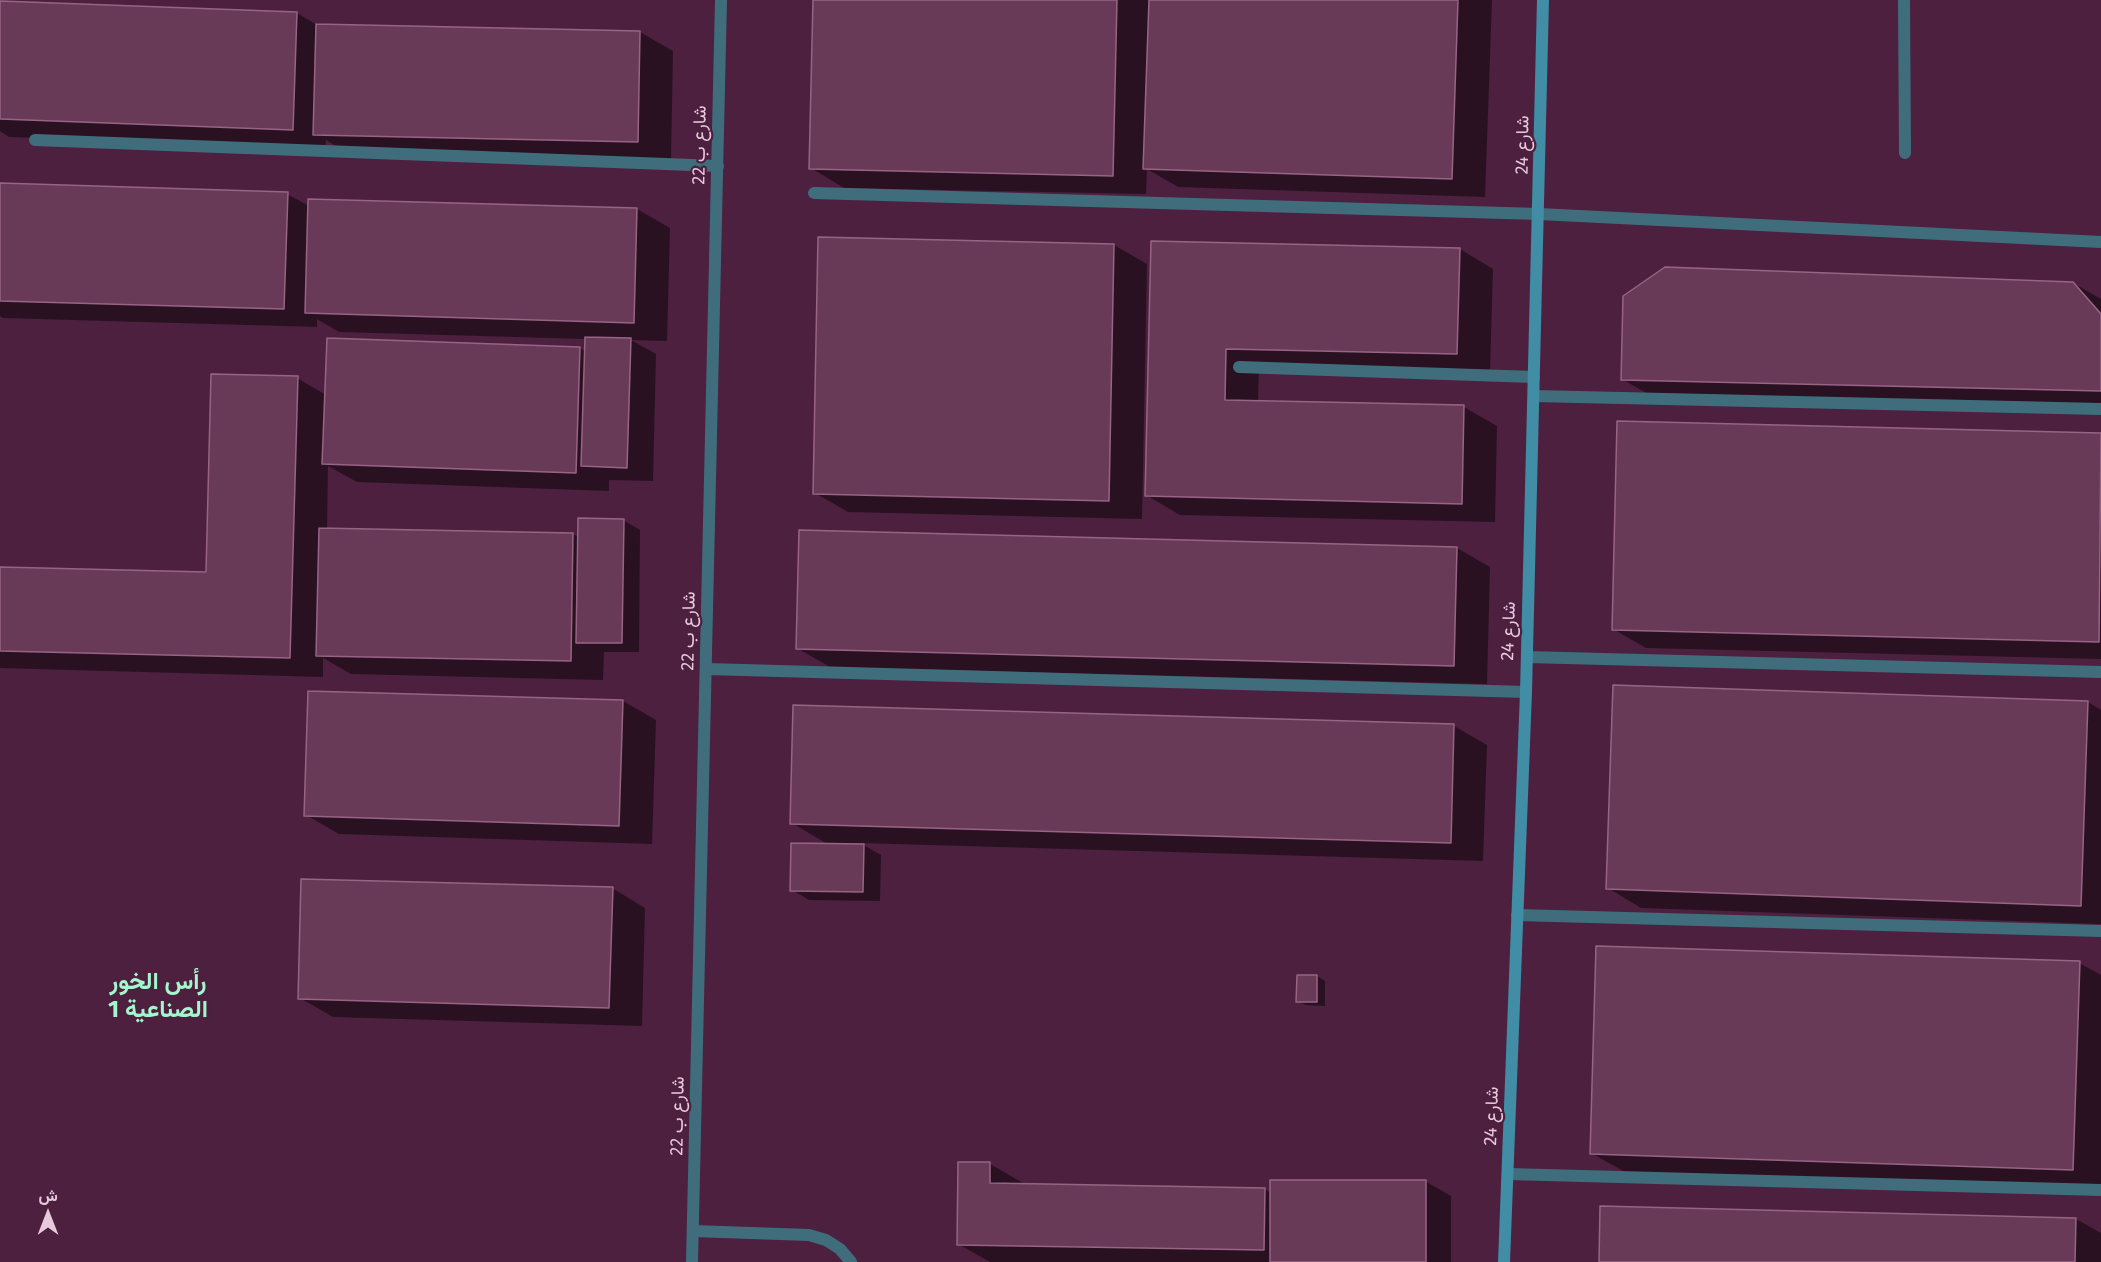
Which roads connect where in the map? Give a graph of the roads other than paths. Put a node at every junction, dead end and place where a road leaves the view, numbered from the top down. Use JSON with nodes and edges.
{"nodes":[{"id":1,"x":722,"y":0,"type":"edge"},
{"id":2,"x":1543,"y":0,"type":"edge"},
{"id":3,"x":1904,"y":0,"type":"edge"},
{"id":4,"x":36,"y":140,"type":"dead end"},
{"id":5,"x":1905,"y":153,"type":"dead end"},
{"id":6,"x":718,"y":166,"type":"junction"},
{"id":7,"x":814,"y":193,"type":"dead end"},
{"id":8,"x":1539,"y":214,"type":"junction"},
{"id":9,"x":2101,"y":242,"type":"edge"},
{"id":10,"x":1239,"y":367,"type":"dead end"},
{"id":11,"x":1534,"y":377,"type":"junction"},
{"id":12,"x":1534,"y":396,"type":"junction"},
{"id":13,"x":2101,"y":409,"type":"edge"},
{"id":14,"x":1527,"y":657,"type":"junction"},
{"id":15,"x":706,"y":669,"type":"junction"},
{"id":16,"x":2101,"y":672,"type":"edge"},
{"id":17,"x":1526,"y":692,"type":"junction"},
{"id":18,"x":1517,"y":915,"type":"junction"},
{"id":19,"x":2101,"y":931,"type":"edge"},
{"id":20,"x":1508,"y":1174,"type":"junction"},
{"id":21,"x":2101,"y":1190,"type":"edge"},
{"id":22,"x":693,"y":1231,"type":"junction"},
{"id":23,"x":692,"y":1262,"type":"edge"},
{"id":24,"x":851,"y":1262,"type":"edge"},
{"id":25,"x":1504,"y":1262,"type":"edge"}],
"edges":[{"from":1,"to":6,"type":"lane","name":"شارع ب 22"},
{"from":2,"to":8,"type":"street","name":"شارع 24"},
{"from":3,"to":5,"type":"lane"},
{"from":4,"to":6,"type":"lane"},
{"from":6,"to":15,"type":"lane","name":"شارع ب 22"},
{"from":7,"to":8,"type":"lane"},
{"from":8,"to":9,"type":"lane"},
{"from":8,"to":11,"type":"street","name":"شارع 24"},
{"from":10,"to":11,"type":"lane"},
{"from":11,"to":12,"type":"street","name":"شارع 24"},
{"from":12,"to":13,"type":"lane"},
{"from":12,"to":14,"type":"street","name":"شارع 24"},
{"from":14,"to":16,"type":"lane"},
{"from":14,"to":17,"type":"street","name":"شارع 24"},
{"from":15,"to":17,"type":"lane"},
{"from":15,"to":22,"type":"lane","name":"شارع ب 22"},
{"from":17,"to":18,"type":"street","name":"شارع 24"},
{"from":18,"to":19,"type":"lane"},
{"from":18,"to":20,"type":"street","name":"شارع 24"},
{"from":20,"to":21,"type":"lane"},
{"from":20,"to":25,"type":"street","name":"شارع 24"},
{"from":22,"to":23,"type":"lane","name":"شارع ب 22"},
{"from":22,"to":24,"type":"lane"}]}
